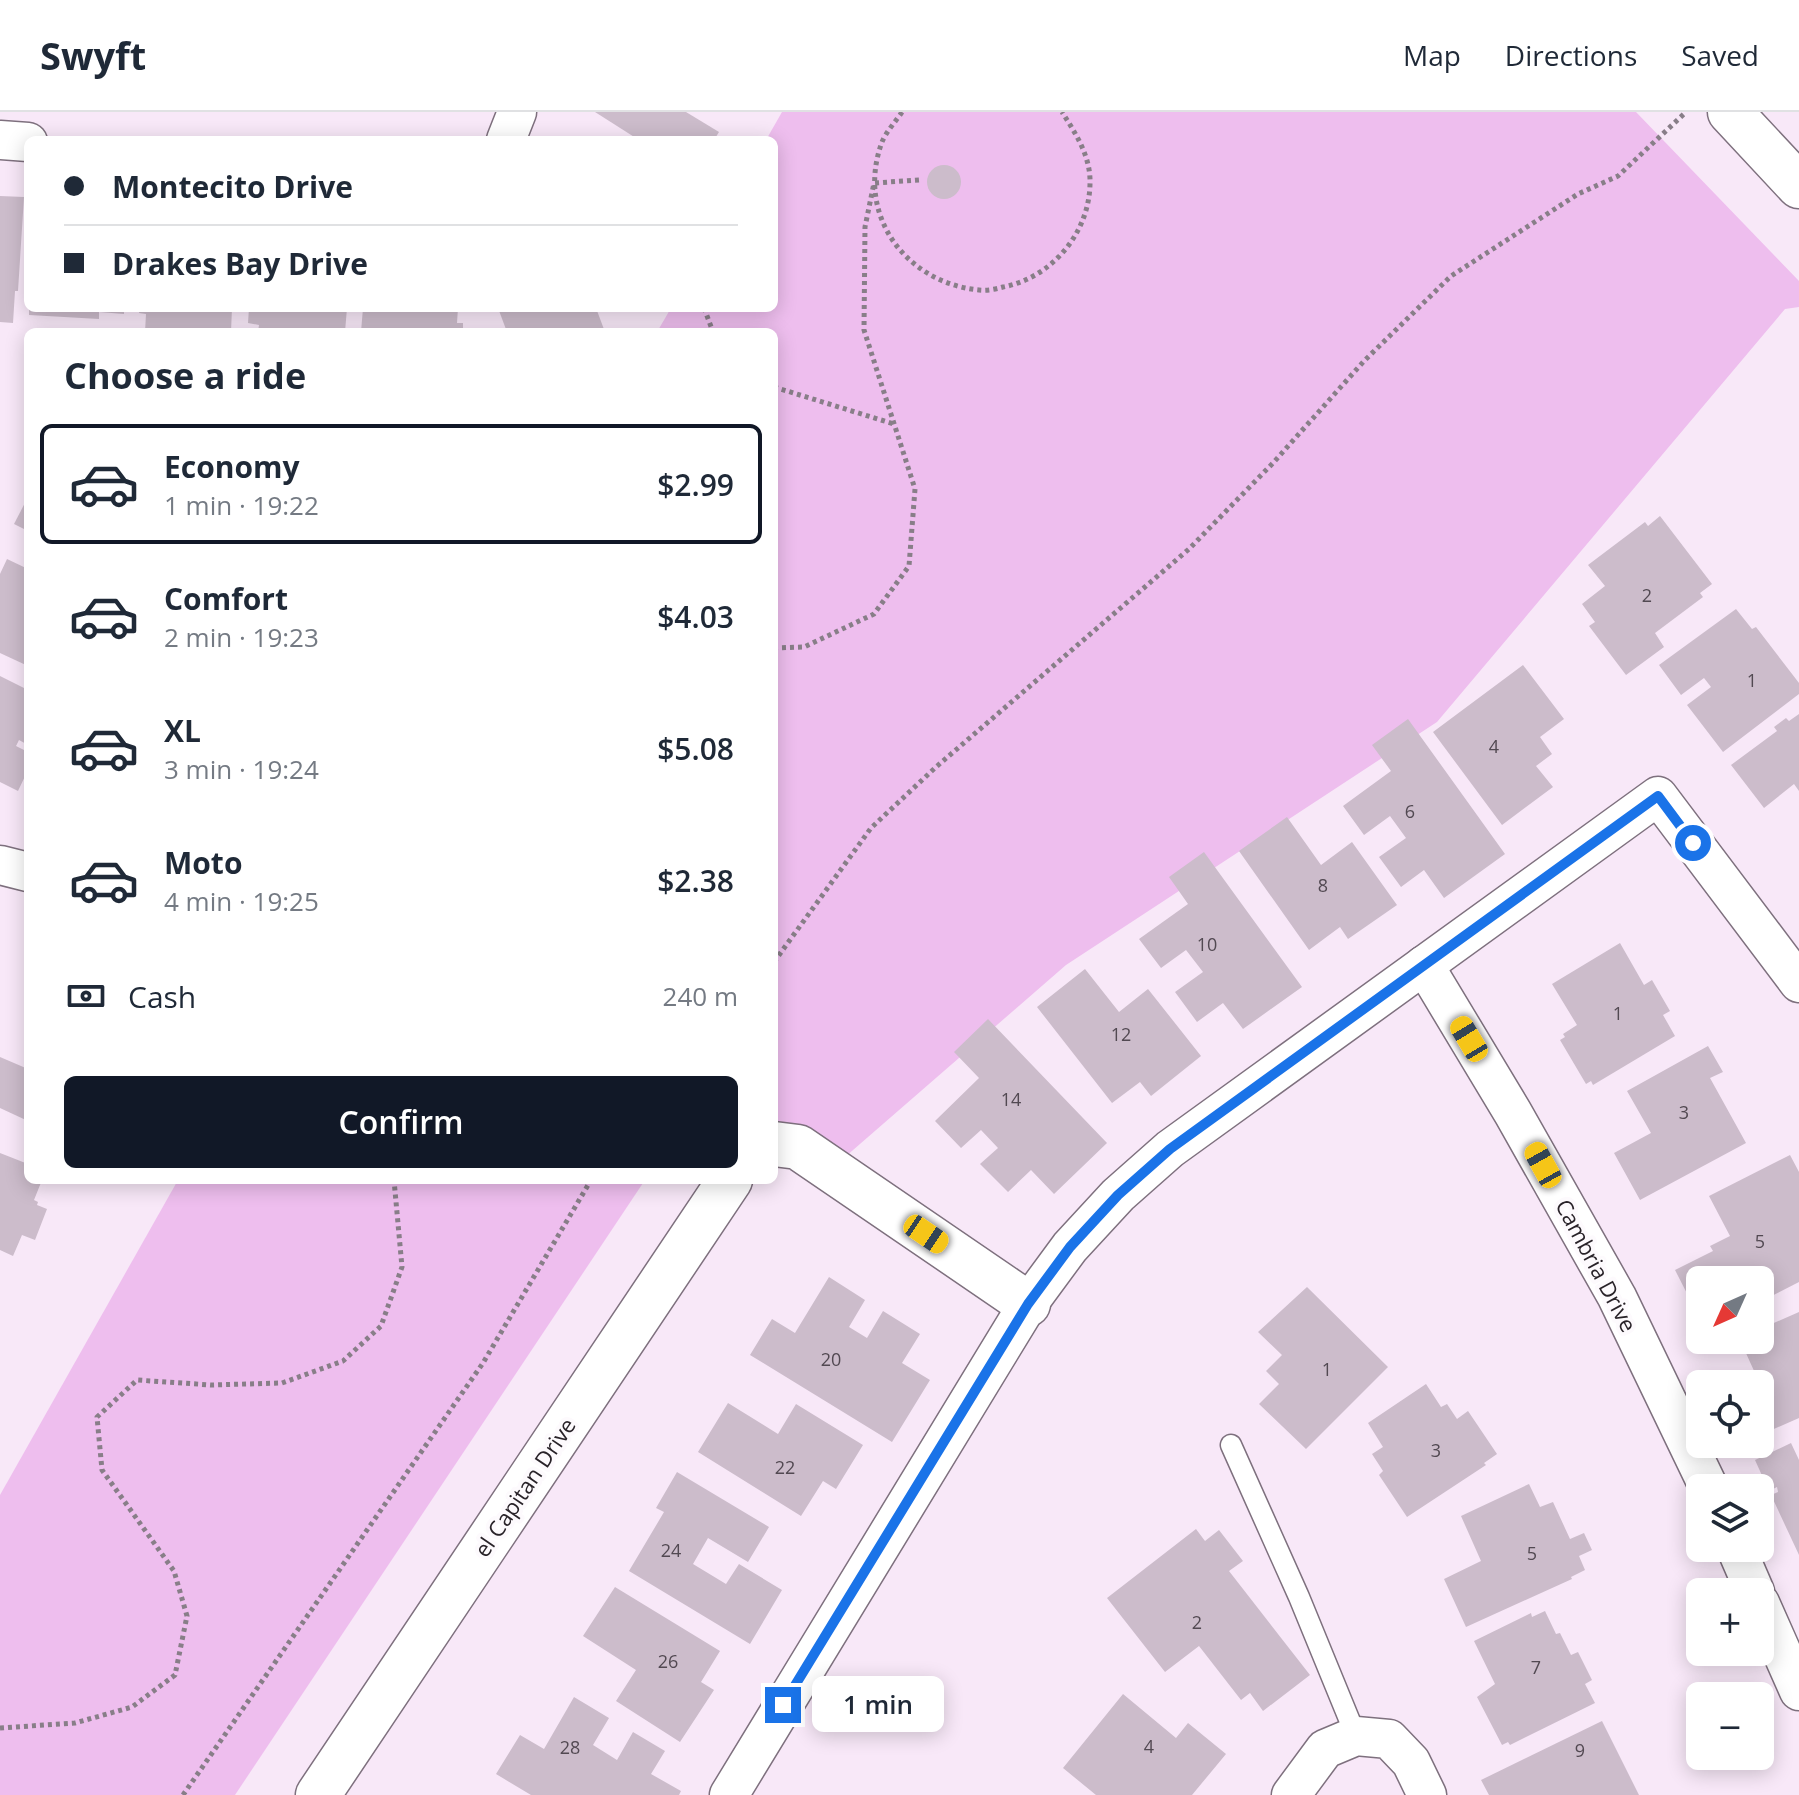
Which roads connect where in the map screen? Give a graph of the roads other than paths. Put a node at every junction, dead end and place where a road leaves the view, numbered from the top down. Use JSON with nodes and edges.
{"nodes":[{"id":1,"x":517,"y":112,"type":"edge"},
{"id":2,"x":1730,"y":112,"type":"edge"},
{"id":3,"x":508,"y":136,"type":"edge"},
{"id":4,"x":0,"y":140,"type":"edge"},
{"id":5,"x":24,"y":142,"type":"edge"},
{"id":6,"x":1799,"y":186,"type":"edge"},
{"id":7,"x":0,"y":865,"type":"edge"},
{"id":8,"x":24,"y":871,"type":"edge"},
{"id":9,"x":1424,"y":965,"type":"junction"},
{"id":10,"x":1799,"y":983,"type":"edge"},
{"id":11,"x":778,"y":1144,"type":"edge"},
{"id":12,"x":727,"y":1184,"type":"edge"},
{"id":13,"x":1028,"y":1304,"type":"junction"},
{"id":14,"x":1231,"y":1445,"type":"dead end"},
{"id":15,"x":1702,"y":1474,"type":"edge"},
{"id":16,"x":1774,"y":1635,"type":"edge"},
{"id":17,"x":1799,"y":1691,"type":"edge"},
{"id":18,"x":1356,"y":1736,"type":"junction"},
{"id":19,"x":1298,"y":1786,"type":"edge"},
{"id":20,"x":318,"y":1795,"type":"edge"},
{"id":21,"x":729,"y":1795,"type":"edge"},
{"id":22,"x":1427,"y":1795,"type":"edge"}],
"edges":[{"from":1,"to":3,"type":"street"},
{"from":2,"to":6,"type":"street"},
{"from":4,"to":5,"type":"street"},
{"from":7,"to":8,"type":"street"},
{"from":9,"to":10,"type":"street"},
{"from":9,"to":13,"type":"street"},
{"from":9,"to":15,"type":"street","name":"Cambria Drive"},
{"from":11,"to":13,"type":"street"},
{"from":12,"to":20,"type":"street","name":"el Capitan Drive"},
{"from":13,"to":21,"type":"street"},
{"from":14,"to":18,"type":"lane"},
{"from":16,"to":17,"type":"street"},
{"from":18,"to":19,"type":"street"},
{"from":18,"to":22,"type":"street"}]}
